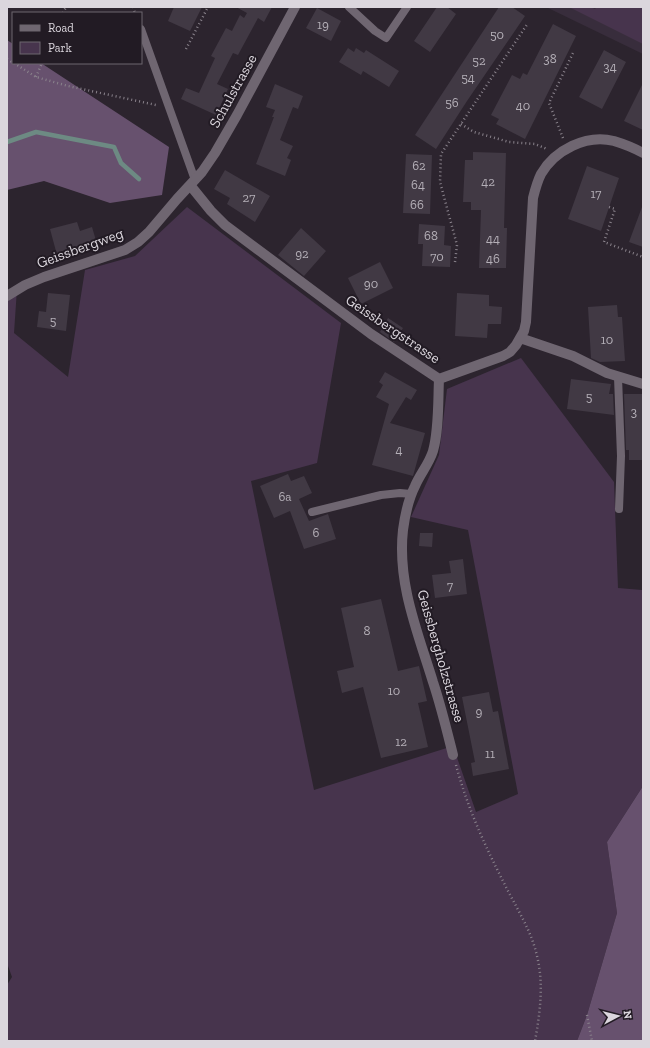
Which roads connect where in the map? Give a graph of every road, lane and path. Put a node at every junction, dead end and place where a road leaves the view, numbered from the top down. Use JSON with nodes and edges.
{"nodes":[{"id":1,"x":208,"y":7,"type":"edge"},
{"id":2,"x":295,"y":7,"type":"edge"},
{"id":3,"x":349,"y":7,"type":"edge"},
{"id":4,"x":407,"y":7,"type":"edge"},
{"id":5,"x":528,"y":23,"type":"dead end"},
{"id":6,"x":142,"y":32,"type":"edge"},
{"id":7,"x":186,"y":49,"type":"dead end"},
{"id":8,"x":574,"y":51,"type":"dead end"},
{"id":9,"x":15,"y":64,"type":"edge"},
{"id":10,"x":42,"y":64,"type":"edge"},
{"id":11,"x":36,"y":77,"type":"junction"},
{"id":12,"x":170,"y":108,"type":"junction"},
{"id":13,"x":461,"y":124,"type":"junction"},
{"id":14,"x":563,"y":151,"type":"junction"},
{"id":15,"x":643,"y":153,"type":"edge"},
{"id":16,"x":193,"y":183,"type":"junction"},
{"id":17,"x":609,"y":207,"type":"dead end"},
{"id":18,"x":643,"y":257,"type":"edge"},
{"id":19,"x":455,"y":262,"type":"dead end"},
{"id":20,"x":7,"y":296,"type":"edge"},
{"id":21,"x":520,"y":338,"type":"junction"},
{"id":22,"x":618,"y":377,"type":"junction"},
{"id":23,"x":439,"y":379,"type":"junction"},
{"id":24,"x":643,"y":384,"type":"edge"},
{"id":25,"x":411,"y":494,"type":"junction"},
{"id":26,"x":619,"y":509,"type":"dead end"},
{"id":27,"x":312,"y":512,"type":"dead end"},
{"id":28,"x":453,"y":755,"type":"joint"},
{"id":29,"x":587,"y":1015,"type":"dead end"},
{"id":30,"x":535,"y":1041,"type":"edge"},
{"id":31,"x":592,"y":1041,"type":"edge"}],
"edges":[{"from":1,"to":7,"type":"path"},
{"from":2,"to":16,"type":"street","name":"Schulstrasse"},
{"from":3,"to":4,"type":"lane"},
{"from":5,"to":13,"type":"path"},
{"from":6,"to":12,"type":"lane"},
{"from":8,"to":14,"type":"path"},
{"from":9,"to":11,"type":"path"},
{"from":10,"to":11,"type":"path"},
{"from":11,"to":12,"type":"path"},
{"from":12,"to":16,"type":"lane"},
{"from":13,"to":14,"type":"path"},
{"from":13,"to":19,"type":"path"},
{"from":14,"to":15,"type":"street","name":"Geissbergstrasse"},
{"from":14,"to":21,"type":"street","name":"Geissbergstrasse"},
{"from":16,"to":20,"type":"street","name":"Geissbergweg"},
{"from":16,"to":23,"type":"street","name":"Geissbergstrasse"},
{"from":17,"to":18,"type":"path"},
{"from":21,"to":22,"type":"street"},
{"from":21,"to":23,"type":"street","name":"Geissbergstrasse"},
{"from":22,"to":24,"type":"street"},
{"from":22,"to":26,"type":"lane"},
{"from":23,"to":25,"type":"street","name":"Geissbergholzstrasse"},
{"from":25,"to":27,"type":"lane"},
{"from":25,"to":28,"type":"street","name":"Geissbergholzstrasse"},
{"from":28,"to":30,"type":"path"},
{"from":29,"to":31,"type":"path"}]}
